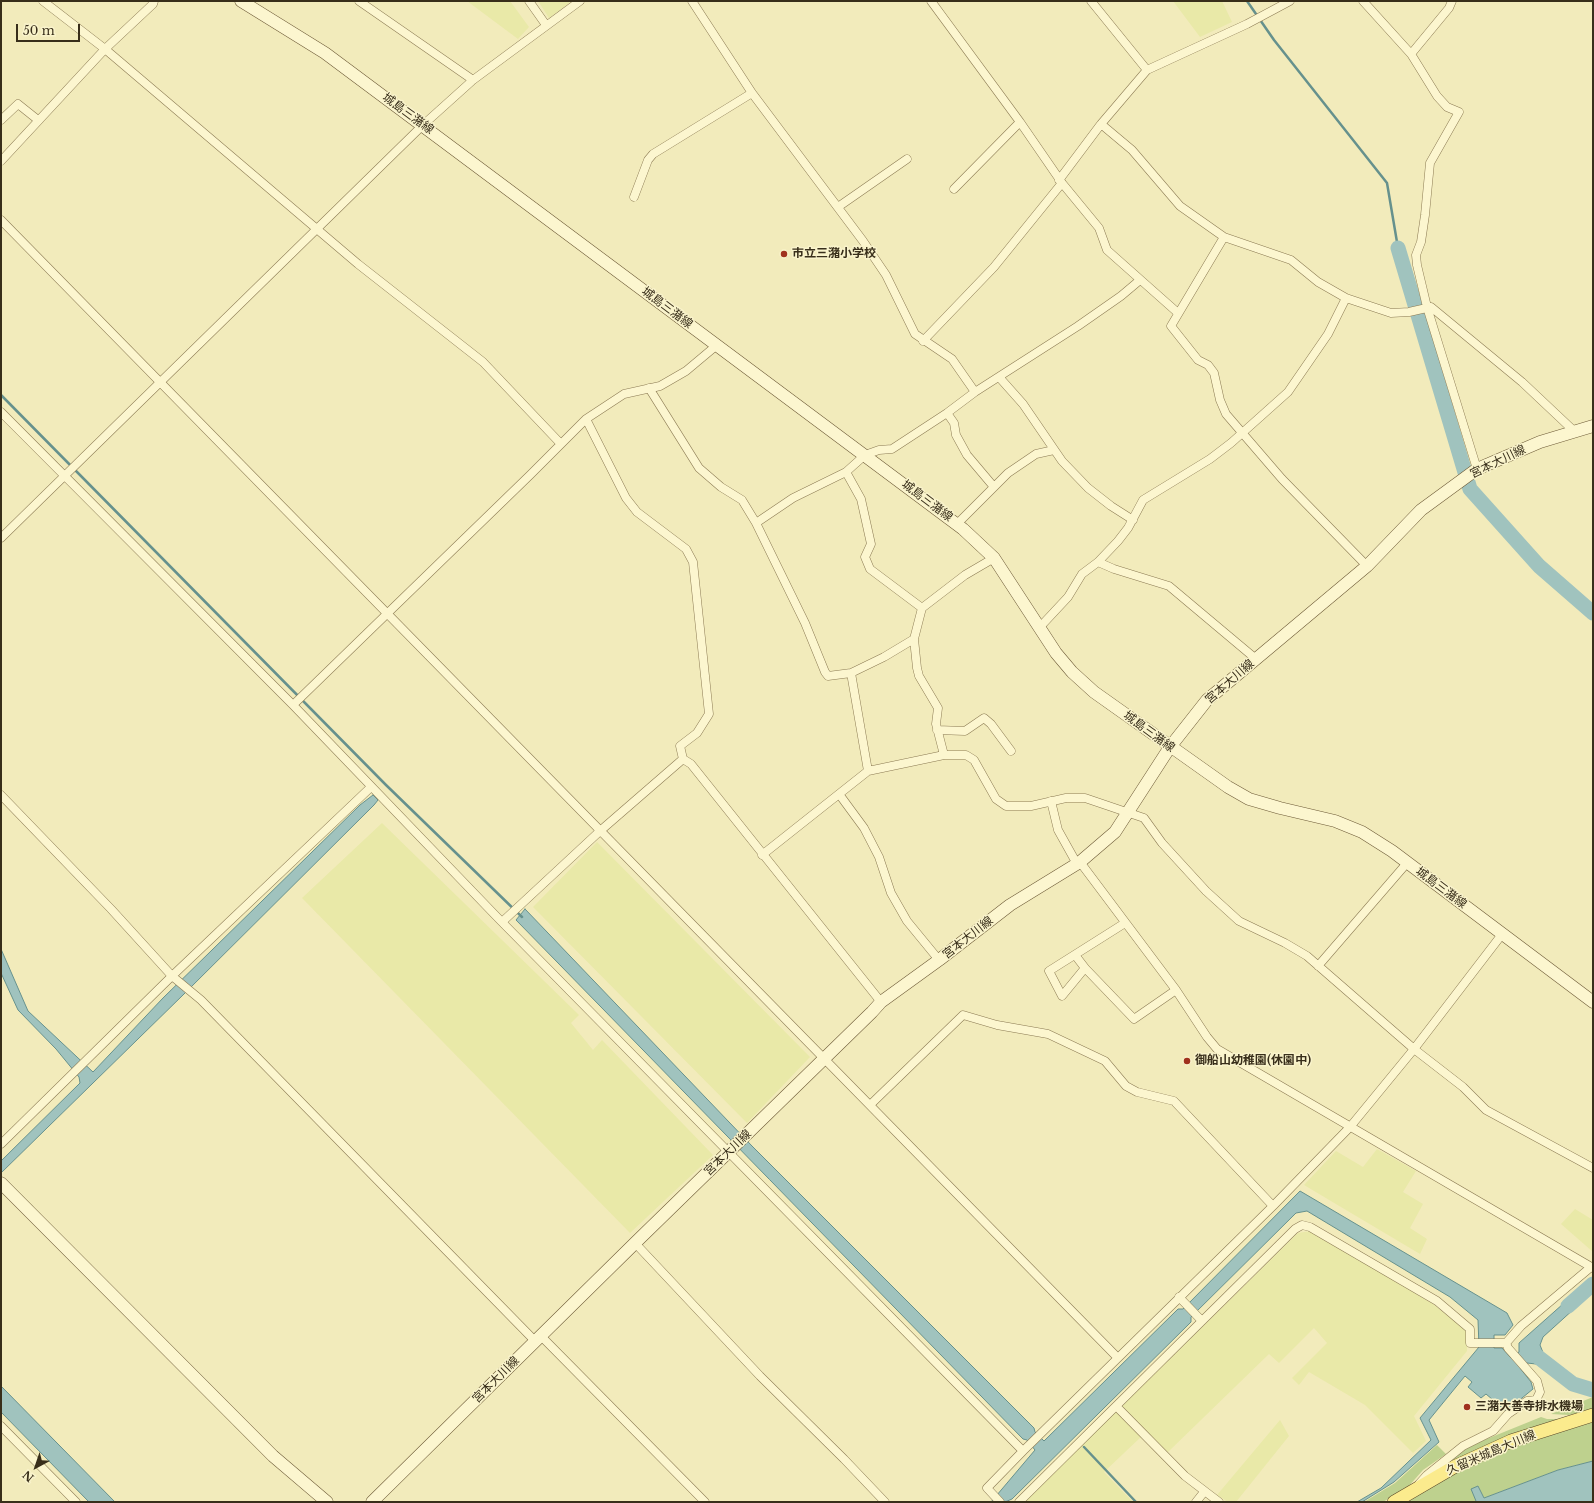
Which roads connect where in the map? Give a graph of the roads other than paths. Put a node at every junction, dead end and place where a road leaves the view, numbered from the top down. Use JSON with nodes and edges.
{"nodes":[{"id":1,"x":43,"y":1,"type":"edge"},
{"id":2,"x":154,"y":1,"type":"edge"},
{"id":3,"x":241,"y":1,"type":"edge"},
{"id":4,"x":359,"y":1,"type":"edge"},
{"id":5,"x":529,"y":1,"type":"edge"},
{"id":6,"x":580,"y":1,"type":"edge"},
{"id":7,"x":692,"y":1,"type":"edge"},
{"id":8,"x":931,"y":1,"type":"edge"},
{"id":9,"x":1091,"y":1,"type":"edge"},
{"id":10,"x":1290,"y":1,"type":"edge"},
{"id":11,"x":1363,"y":1,"type":"edge"},
{"id":12,"x":1452,"y":1,"type":"edge"},
{"id":13,"x":546,"y":25,"type":"junction"},
{"id":14,"x":105,"y":49,"type":"junction"},
{"id":15,"x":1410,"y":54,"type":"junction"},
{"id":16,"x":1147,"y":70,"type":"junction"},
{"id":17,"x":473,"y":80,"type":"junction"},
{"id":18,"x":752,"y":93,"type":"junction"},
{"id":19,"x":1,"y":120,"type":"edge"},
{"id":20,"x":38,"y":120,"type":"junction"},
{"id":21,"x":1020,"y":122,"type":"junction"},
{"id":22,"x":1101,"y":124,"type":"junction"},
{"id":23,"x":423,"y":125,"type":"junction"},
{"id":24,"x":907,"y":159,"type":"dead end"},
{"id":25,"x":1,"y":161,"type":"edge"},
{"id":26,"x":1061,"y":181,"type":"junction"},
{"id":27,"x":954,"y":189,"type":"dead end"},
{"id":28,"x":634,"y":196,"type":"dead end"},
{"id":29,"x":838,"y":207,"type":"junction"},
{"id":30,"x":1,"y":220,"type":"edge"},
{"id":31,"x":316,"y":228,"type":"junction"},
{"id":32,"x":1224,"y":237,"type":"junction"},
{"id":33,"x":1140,"y":280,"type":"junction"},
{"id":34,"x":1346,"y":298,"type":"junction"},
{"id":35,"x":1427,"y":307,"type":"junction"},
{"id":36,"x":1178,"y":313,"type":"junction"},
{"id":37,"x":923,"y":341,"type":"junction"},
{"id":38,"x":717,"y":346,"type":"junction"},
{"id":39,"x":999,"y":377,"type":"junction"},
{"id":40,"x":160,"y":382,"type":"junction"},
{"id":41,"x":649,"y":388,"type":"junction"},
{"id":42,"x":975,"y":392,"type":"junction"},
{"id":43,"x":1,"y":412,"type":"edge"},
{"id":44,"x":947,"y":413,"type":"junction"},
{"id":45,"x":586,"y":419,"type":"junction"},
{"id":46,"x":1593,"y":426,"type":"edge"},
{"id":47,"x":1574,"y":431,"type":"junction"},
{"id":48,"x":1242,"y":432,"type":"junction"},
{"id":49,"x":560,"y":443,"type":"junction"},
{"id":50,"x":1054,"y":450,"type":"junction"},
{"id":51,"x":865,"y":455,"type":"junction"},
{"id":52,"x":1475,"y":471,"type":"junction"},
{"id":53,"x":846,"y":472,"type":"junction"},
{"id":54,"x":64,"y":476,"type":"junction"},
{"id":55,"x":994,"y":487,"type":"junction"},
{"id":56,"x":1133,"y":520,"type":"junction"},
{"id":57,"x":756,"y":523,"type":"junction"},
{"id":58,"x":957,"y":524,"type":"junction"},
{"id":59,"x":1,"y":538,"type":"edge"},
{"id":60,"x":994,"y":558,"type":"junction"},
{"id":61,"x":1098,"y":562,"type":"junction"},
{"id":62,"x":1367,"y":566,"type":"junction"},
{"id":63,"x":922,"y":608,"type":"junction"},
{"id":64,"x":387,"y":614,"type":"junction"},
{"id":65,"x":1040,"y":627,"type":"junction"},
{"id":66,"x":914,"y":639,"type":"junction"},
{"id":67,"x":1256,"y":659,"type":"junction"},
{"id":68,"x":851,"y":673,"type":"junction"},
{"id":69,"x":293,"y":706,"type":"junction"},
{"id":70,"x":937,"y":730,"type":"junction"},
{"id":71,"x":1170,"y":747,"type":"junction"},
{"id":72,"x":1011,"y":751,"type":"dead end"},
{"id":73,"x":944,"y":755,"type":"junction"},
{"id":74,"x":684,"y":759,"type":"junction"},
{"id":75,"x":868,"y":771,"type":"junction"},
{"id":76,"x":373,"y":790,"type":"junction"},
{"id":77,"x":839,"y":794,"type":"junction"},
{"id":78,"x":1,"y":795,"type":"edge"},
{"id":79,"x":1051,"y":801,"type":"junction"},
{"id":80,"x":1128,"y":812,"type":"junction"},
{"id":81,"x":600,"y":831,"type":"junction"},
{"id":82,"x":762,"y":855,"type":"junction"},
{"id":83,"x":1079,"y":863,"type":"junction"},
{"id":84,"x":1407,"y":863,"type":"junction"},
{"id":85,"x":502,"y":922,"type":"junction"},
{"id":86,"x":1125,"y":923,"type":"junction"},
{"id":87,"x":1503,"y":933,"type":"junction"},
{"id":88,"x":1075,"y":955,"type":"junction"},
{"id":89,"x":939,"y":960,"type":"junction"},
{"id":90,"x":1318,"y":966,"type":"junction"},
{"id":91,"x":1085,"y":968,"type":"junction"},
{"id":92,"x":175,"y":978,"type":"junction"},
{"id":93,"x":1176,"y":990,"type":"junction"},
{"id":94,"x":881,"y":1002,"type":"junction"},
{"id":95,"x":1593,"y":1002,"type":"edge"},
{"id":96,"x":1414,"y":1049,"type":"junction"},
{"id":97,"x":823,"y":1059,"type":"junction"},
{"id":98,"x":870,"y":1105,"type":"junction"},
{"id":99,"x":1350,"y":1127,"type":"junction"},
{"id":100,"x":1,"y":1144,"type":"edge"},
{"id":101,"x":730,"y":1151,"type":"junction"},
{"id":102,"x":1593,"y":1168,"type":"edge"},
{"id":103,"x":3,"y":1185,"type":"edge"},
{"id":104,"x":1273,"y":1206,"type":"junction"},
{"id":105,"x":635,"y":1242,"type":"junction"},
{"id":106,"x":1592,"y":1267,"type":"edge"},
{"id":107,"x":1179,"y":1297,"type":"junction"},
{"id":108,"x":1199,"y":1318,"type":"junction"},
{"id":109,"x":538,"y":1338,"type":"junction"},
{"id":110,"x":1506,"y":1343,"type":"junction"},
{"id":111,"x":1117,"y":1357,"type":"junction"},
{"id":112,"x":1116,"y":1406,"type":"junction"},
{"id":113,"x":1593,"y":1415,"type":"edge"},
{"id":114,"x":1,"y":1426,"type":"edge"},
{"id":115,"x":1026,"y":1448,"type":"junction"},
{"id":116,"x":1416,"y":1488,"type":"junction"},
{"id":117,"x":1204,"y":1492,"type":"junction"},
{"id":118,"x":76,"y":1502,"type":"edge"},
{"id":119,"x":327,"y":1502,"type":"edge"},
{"id":120,"x":372,"y":1502,"type":"edge"},
{"id":121,"x":705,"y":1502,"type":"edge"},
{"id":122,"x":885,"y":1502,"type":"edge"},
{"id":123,"x":1000,"y":1502,"type":"edge"},
{"id":124,"x":1019,"y":1502,"type":"edge"},
{"id":125,"x":1196,"y":1502,"type":"edge"},
{"id":126,"x":1219,"y":1502,"type":"edge"},
{"id":127,"x":1394,"y":1502,"type":"edge"}],
"edges":[{"from":1,"to":14,"type":"street"},
{"from":2,"to":14,"type":"street"},
{"from":3,"to":23,"type":"main road","name":"城島三潴線"},
{"from":4,"to":17,"type":"street"},
{"from":5,"to":13,"type":"street"},
{"from":6,"to":13,"type":"street"},
{"from":7,"to":18,"type":"street"},
{"from":8,"to":21,"type":"street"},
{"from":9,"to":16,"type":"street"},
{"from":10,"to":16,"type":"street"},
{"from":11,"to":15,"type":"street"},
{"from":12,"to":15,"type":"street"},
{"from":13,"to":17,"type":"street"},
{"from":14,"to":20,"type":"street"},
{"from":14,"to":31,"type":"street"},
{"from":15,"to":35,"type":"street"},
{"from":16,"to":22,"type":"street"},
{"from":17,"to":23,"type":"street"},
{"from":18,"to":28,"type":"street"},
{"from":18,"to":29,"type":"street"},
{"from":19,"to":20,"type":"street"},
{"from":20,"to":25,"type":"street"},
{"from":21,"to":26,"type":"street"},
{"from":21,"to":27,"type":"street"},
{"from":22,"to":26,"type":"street"},
{"from":22,"to":32,"type":"street"},
{"from":23,"to":31,"type":"street"},
{"from":23,"to":38,"type":"main road","name":"城島三潴線"},
{"from":24,"to":29,"type":"street"},
{"from":26,"to":33,"type":"street"},
{"from":26,"to":37,"type":"street"},
{"from":29,"to":37,"type":"street"},
{"from":30,"to":40,"type":"street"},
{"from":31,"to":40,"type":"street"},
{"from":31,"to":49,"type":"street"},
{"from":32,"to":34,"type":"street"},
{"from":32,"to":36,"type":"street"},
{"from":33,"to":36,"type":"street"},
{"from":33,"to":39,"type":"street"},
{"from":34,"to":35,"type":"street"},
{"from":34,"to":48,"type":"street"},
{"from":35,"to":47,"type":"street"},
{"from":35,"to":52,"type":"street"},
{"from":36,"to":48,"type":"street"},
{"from":37,"to":42,"type":"street"},
{"from":38,"to":41,"type":"street"},
{"from":38,"to":51,"type":"main road","name":"城島三潴線"},
{"from":39,"to":42,"type":"street"},
{"from":39,"to":50,"type":"street"},
{"from":40,"to":54,"type":"street"},
{"from":40,"to":64,"type":"street"},
{"from":41,"to":45,"type":"street"},
{"from":41,"to":57,"type":"street"},
{"from":42,"to":44,"type":"street"},
{"from":43,"to":54,"type":"street"},
{"from":44,"to":51,"type":"street"},
{"from":44,"to":55,"type":"street"},
{"from":45,"to":49,"type":"street"},
{"from":45,"to":74,"type":"street"},
{"from":46,"to":47,"type":"main road","name":"宮本大川線"},
{"from":47,"to":52,"type":"main road","name":"宮本大川線"},
{"from":48,"to":56,"type":"street"},
{"from":48,"to":62,"type":"street"},
{"from":49,"to":64,"type":"street"},
{"from":50,"to":55,"type":"street"},
{"from":50,"to":56,"type":"street"},
{"from":51,"to":53,"type":"street"},
{"from":51,"to":58,"type":"main road","name":"城島三潴線"},
{"from":52,"to":62,"type":"main road","name":"宮本大川線"},
{"from":53,"to":57,"type":"street"},
{"from":53,"to":63,"type":"street"},
{"from":54,"to":59,"type":"street"},
{"from":54,"to":69,"type":"street"},
{"from":55,"to":58,"type":"street"},
{"from":56,"to":61,"type":"street"},
{"from":57,"to":68,"type":"street"},
{"from":58,"to":60,"type":"main road","name":"城島三潴線"},
{"from":60,"to":63,"type":"street"},
{"from":60,"to":65,"type":"main road","name":"城島三潴線"},
{"from":61,"to":65,"type":"street"},
{"from":61,"to":67,"type":"street"},
{"from":62,"to":67,"type":"main road","name":"宮本大川線"},
{"from":63,"to":66,"type":"street"},
{"from":64,"to":69,"type":"street"},
{"from":64,"to":81,"type":"street"},
{"from":65,"to":71,"type":"main road","name":"城島三潴線"},
{"from":66,"to":68,"type":"street"},
{"from":66,"to":70,"type":"street"},
{"from":67,"to":71,"type":"main road","name":"宮本大川線"},
{"from":68,"to":75,"type":"street"},
{"from":69,"to":76,"type":"street"},
{"from":70,"to":72,"type":"street"},
{"from":70,"to":73,"type":"street"},
{"from":71,"to":80,"type":"main road","name":"宮本大川線"},
{"from":71,"to":84,"type":"main road","name":"城島三潴線"},
{"from":73,"to":75,"type":"street"},
{"from":73,"to":79,"type":"street"},
{"from":74,"to":81,"type":"street"},
{"from":74,"to":82,"type":"street"},
{"from":75,"to":77,"type":"street"},
{"from":76,"to":85,"type":"street"},
{"from":76,"to":92,"type":"street"},
{"from":77,"to":82,"type":"street"},
{"from":77,"to":89,"type":"street"},
{"from":78,"to":92,"type":"street"},
{"from":79,"to":80,"type":"street"},
{"from":79,"to":83,"type":"street"},
{"from":80,"to":83,"type":"main road","name":"宮本大川線"},
{"from":80,"to":90,"type":"street"},
{"from":81,"to":85,"type":"street"},
{"from":81,"to":97,"type":"street"},
{"from":82,"to":94,"type":"street"},
{"from":83,"to":86,"type":"street"},
{"from":83,"to":89,"type":"main road","name":"宮本大川線"},
{"from":84,"to":87,"type":"main road","name":"城島三潴線"},
{"from":84,"to":90,"type":"street"},
{"from":85,"to":101,"type":"street"},
{"from":86,"to":88,"type":"street"},
{"from":86,"to":93,"type":"street"},
{"from":87,"to":95,"type":"main road","name":"城島三潴線"},
{"from":87,"to":96,"type":"street"},
{"from":88,"to":91,"type":"street"},
{"from":88,"to":91,"type":"street"},
{"from":89,"to":94,"type":"main road","name":"宮本大川線"},
{"from":90,"to":96,"type":"street"},
{"from":91,"to":93,"type":"street"},
{"from":92,"to":100,"type":"street"},
{"from":92,"to":109,"type":"street"},
{"from":93,"to":99,"type":"street"},
{"from":94,"to":97,"type":"main road","name":"宮本大川線"},
{"from":96,"to":99,"type":"street"},
{"from":96,"to":102,"type":"street"},
{"from":97,"to":98,"type":"street"},
{"from":97,"to":101,"type":"main road","name":"宮本大川線"},
{"from":98,"to":104,"type":"street"},
{"from":98,"to":111,"type":"street"},
{"from":99,"to":104,"type":"street"},
{"from":99,"to":106,"type":"street"},
{"from":101,"to":105,"type":"main road","name":"宮本大川線"},
{"from":101,"to":115,"type":"street"},
{"from":103,"to":119,"type":"main road"},
{"from":104,"to":107,"type":"street"},
{"from":105,"to":109,"type":"main road","name":"宮本大川線"},
{"from":105,"to":122,"type":"street"},
{"from":106,"to":110,"type":"street"},
{"from":107,"to":108,"type":"street"},
{"from":107,"to":111,"type":"street"},
{"from":108,"to":110,"type":"street"},
{"from":108,"to":112,"type":"street"},
{"from":109,"to":120,"type":"main road","name":"宮本大川線"},
{"from":109,"to":121,"type":"street"},
{"from":110,"to":116,"type":"street"},
{"from":111,"to":115,"type":"street"},
{"from":112,"to":117,"type":"street"},
{"from":112,"to":124,"type":"street"},
{"from":113,"to":116,"type":"main road","name":"久留米城島大川線"},
{"from":114,"to":118,"type":"street"},
{"from":115,"to":123,"type":"street"},
{"from":116,"to":127,"type":"main road","name":"久留米城島大川線"},
{"from":117,"to":125,"type":"street"},
{"from":117,"to":126,"type":"street"}]}
